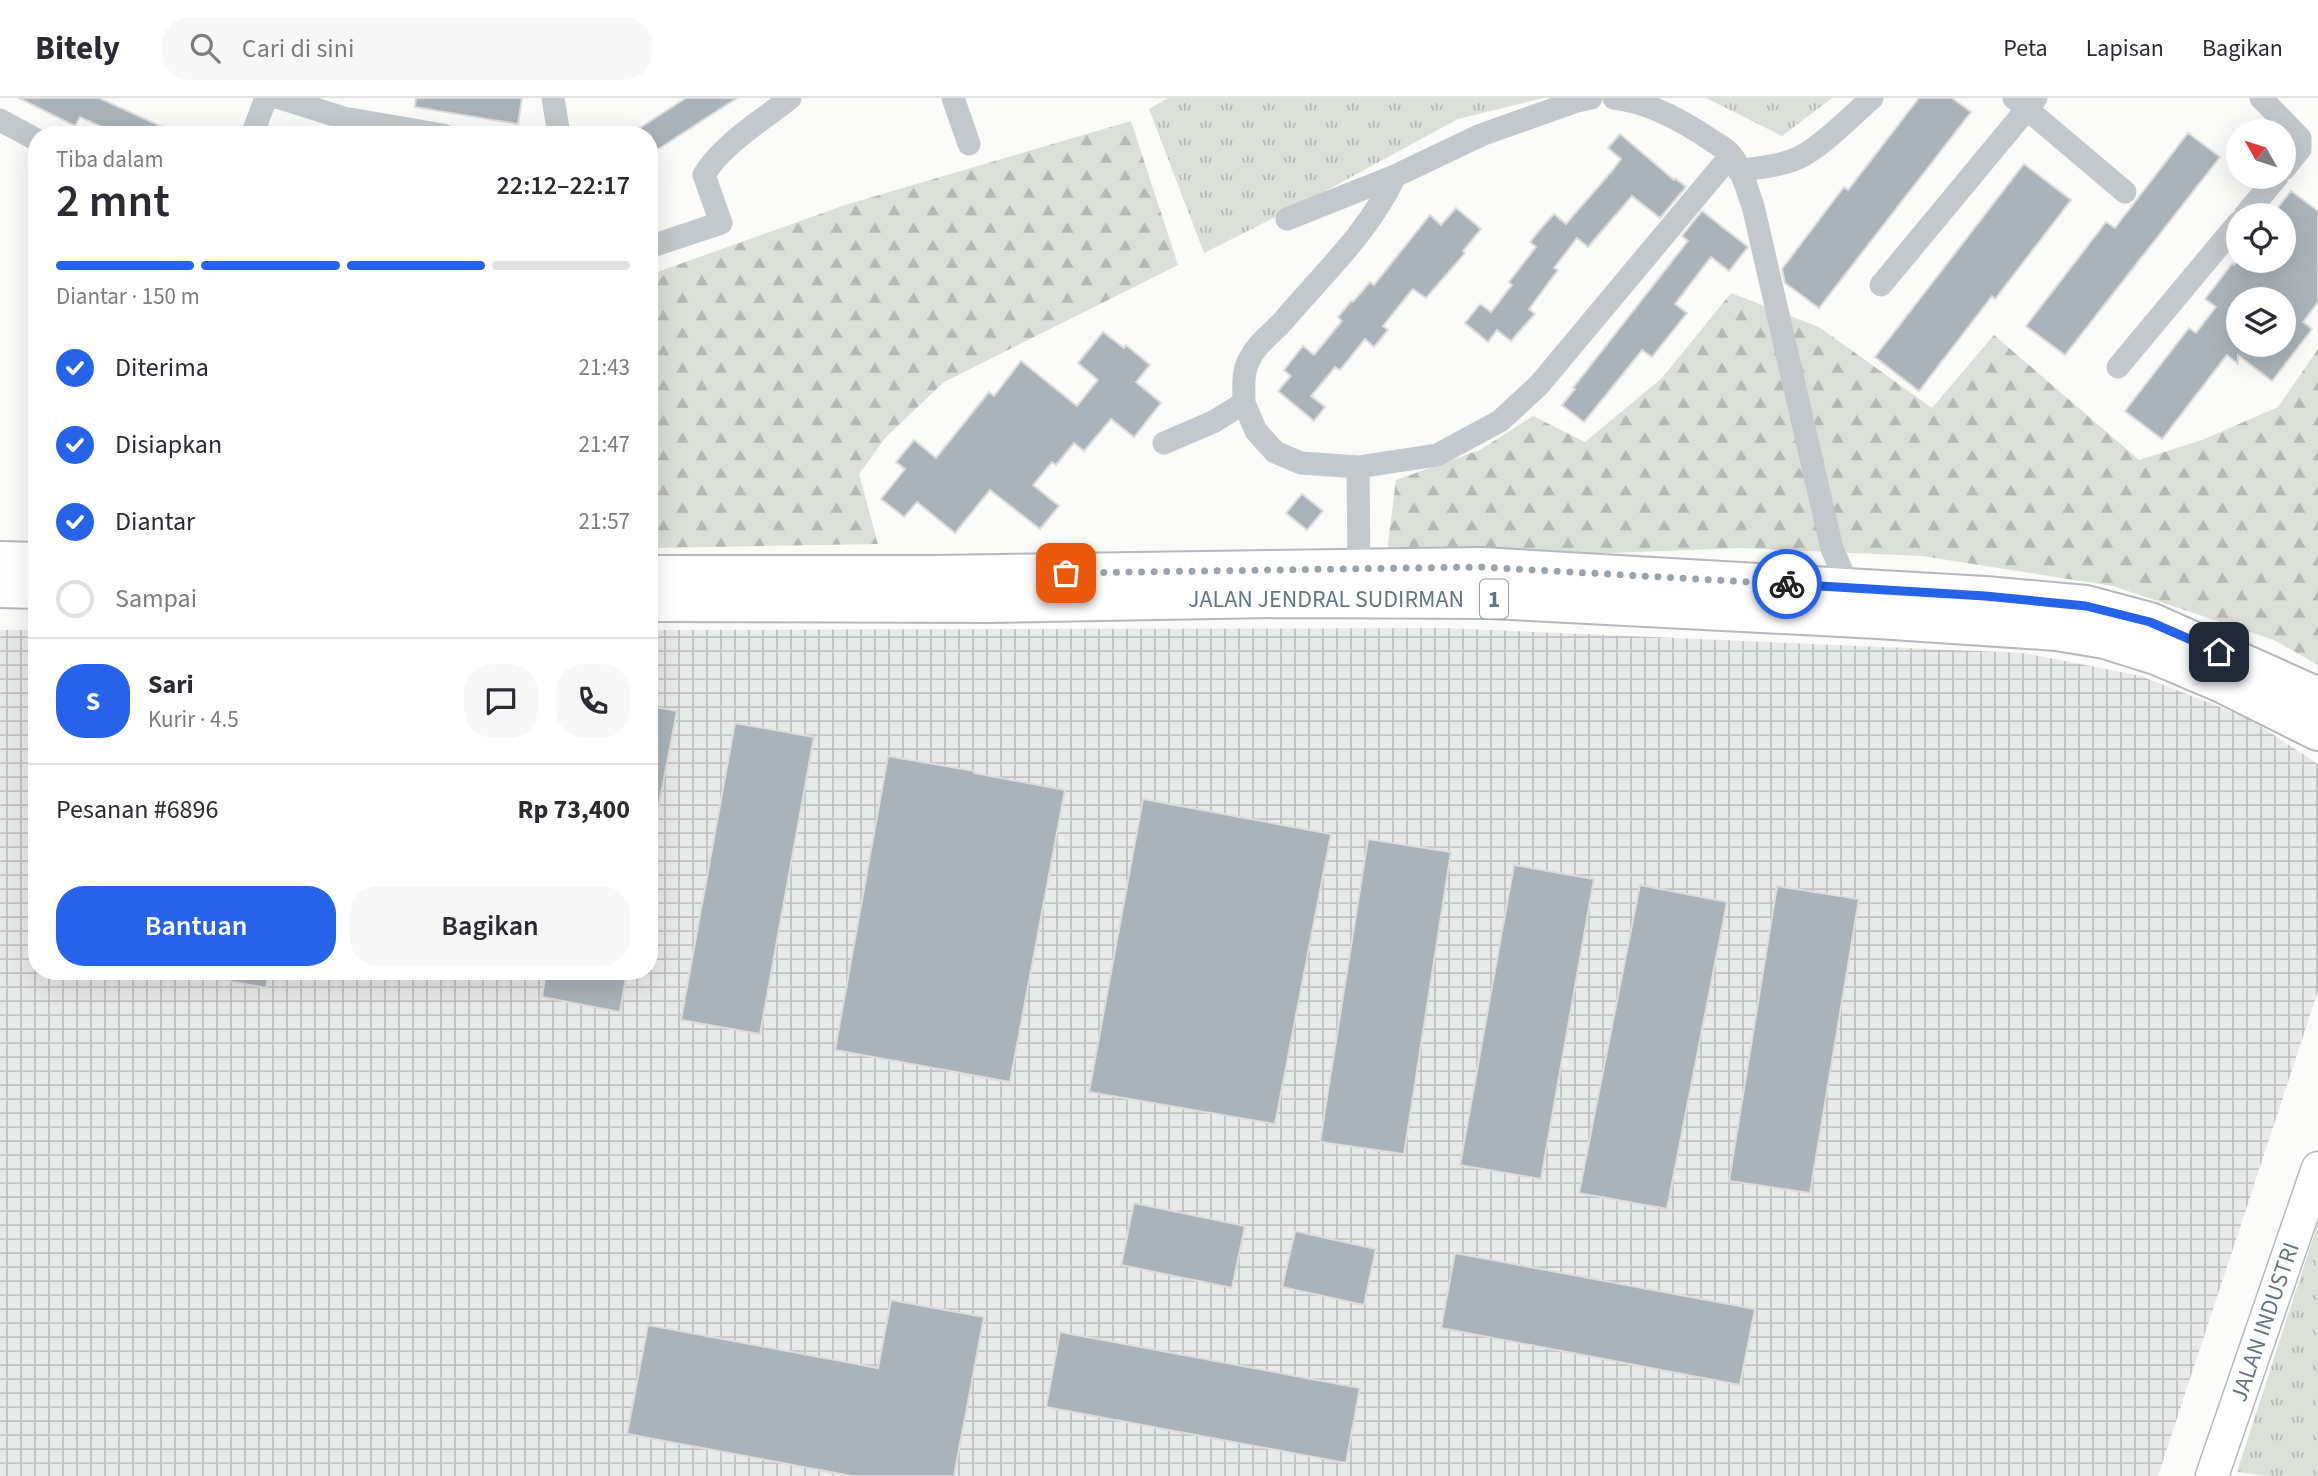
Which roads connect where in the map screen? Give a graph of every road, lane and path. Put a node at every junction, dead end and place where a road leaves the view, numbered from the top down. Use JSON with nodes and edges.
{"nodes":[{"id":1,"x":266,"y":98,"type":"edge"},
{"id":2,"x":280,"y":98,"type":"edge"},
{"id":3,"x":553,"y":98,"type":"edge"},
{"id":4,"x":790,"y":98,"type":"edge"},
{"id":5,"x":953,"y":98,"type":"edge"},
{"id":6,"x":1591,"y":98,"type":"edge"},
{"id":7,"x":1614,"y":98,"type":"edge"},
{"id":8,"x":1872,"y":98,"type":"edge"},
{"id":9,"x":2261,"y":98,"type":"edge"},
{"id":10,"x":2026,"y":102,"type":"edge"},
{"id":11,"x":2281,"y":119,"type":"edge"},
{"id":12,"x":0,"y":120,"type":"edge"},
{"id":13,"x":255,"y":126,"type":"edge"},
{"id":14,"x":391,"y":126,"type":"edge"},
{"id":15,"x":558,"y":126,"type":"edge"},
{"id":16,"x":2296,"y":134,"type":"edge"},
{"id":17,"x":28,"y":135,"type":"edge"},
{"id":18,"x":969,"y":144,"type":"dead end"},
{"id":19,"x":2296,"y":154,"type":"edge"},
{"id":20,"x":1735,"y":163,"type":"junction"},
{"id":21,"x":1395,"y":176,"type":"junction"},
{"id":22,"x":2267,"y":189,"type":"edge"},
{"id":23,"x":2125,"y":192,"type":"dead end"},
{"id":24,"x":2255,"y":203,"type":"edge"},
{"id":25,"x":1287,"y":219,"type":"dead end"},
{"id":26,"x":2226,"y":237,"type":"edge"},
{"id":27,"x":658,"y":244,"type":"edge"},
{"id":28,"x":1881,"y":285,"type":"dead end"},
{"id":29,"x":2118,"y":367,"type":"dead end"},
{"id":30,"x":1244,"y":403,"type":"junction"},
{"id":31,"x":1164,"y":443,"type":"dead end"},
{"id":32,"x":1358,"y":467,"type":"junction"},
{"id":33,"x":0,"y":561,"type":"edge"},
{"id":34,"x":28,"y":562,"type":"edge"},
{"id":35,"x":1359,"y":569,"type":"junction"},
{"id":36,"x":658,"y":575,"type":"edge"},
{"id":37,"x":1849,"y":587,"type":"junction"},
{"id":38,"x":0,"y":588,"type":"edge"},
{"id":39,"x":28,"y":589,"type":"edge"},
{"id":40,"x":658,"y":602,"type":"edge"},
{"id":41,"x":2318,"y":697,"type":"edge"},
{"id":42,"x":2318,"y":731,"type":"edge"},
{"id":43,"x":2318,"y":1168,"type":"edge"},
{"id":44,"x":2212,"y":1476,"type":"edge"}],
"edges":[{"from":1,"to":13,"type":"street"},
{"from":2,"to":14,"type":"street"},
{"from":3,"to":15,"type":"street"},
{"from":4,"to":27,"type":"street"},
{"from":5,"to":18,"type":"street"},
{"from":6,"to":21,"type":"street"},
{"from":7,"to":20,"type":"street"},
{"from":8,"to":20,"type":"street"},
{"from":9,"to":11,"type":"street"},
{"from":10,"to":23,"type":"street"},
{"from":10,"to":28,"type":"street"},
{"from":12,"to":17,"type":"street"},
{"from":16,"to":19,"type":"street"},
{"from":20,"to":32,"type":"street"},
{"from":20,"to":37,"type":"street"},
{"from":21,"to":25,"type":"street"},
{"from":21,"to":30,"type":"street"},
{"from":22,"to":24,"type":"street"},
{"from":26,"to":29,"type":"street"},
{"from":30,"to":31,"type":"street"},
{"from":30,"to":32,"type":"street"},
{"from":32,"to":35,"type":"street"},
{"from":33,"to":34,"type":"highway"},
{"from":35,"to":36,"type":"highway","name":"JALAN JENDRAL SUDIRMAN","number":"1"},
{"from":35,"to":37,"type":"highway","name":"JALAN JENDRAL SUDIRMAN","number":"1"},
{"from":37,"to":41,"type":"highway","name":"JALAN JENDRAL SUDIRMAN","number":"1"},
{"from":38,"to":39,"type":"highway"},
{"from":40,"to":42,"type":"highway","name":"JALAN JENDRAL SUDIRMAN","number":"1"},
{"from":43,"to":44,"type":"street","name":"JALAN INDUSTRI"}]}
